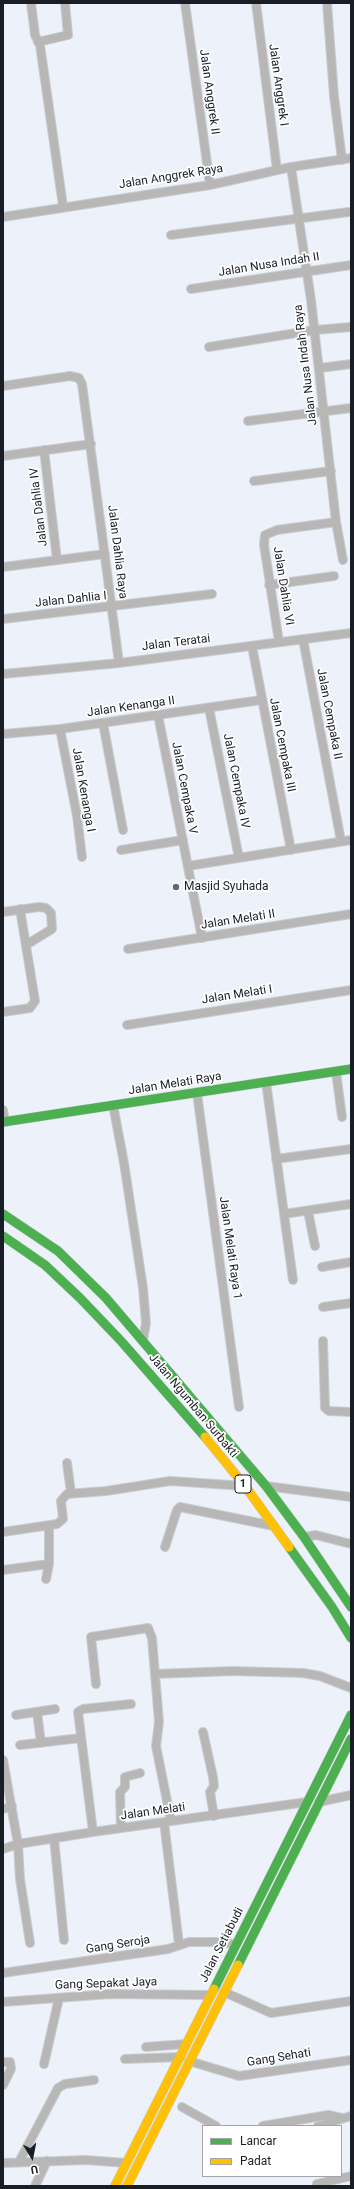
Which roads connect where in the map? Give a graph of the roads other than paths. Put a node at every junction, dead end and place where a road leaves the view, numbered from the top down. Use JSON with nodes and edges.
{"nodes":[{"id":1,"x":31,"y":3,"type":"edge"},
{"id":2,"x":65,"y":3,"type":"edge"},
{"id":3,"x":185,"y":3,"type":"edge"},
{"id":4,"x":256,"y":3,"type":"edge"},
{"id":5,"x":327,"y":3,"type":"edge"},
{"id":6,"x":38,"y":42,"type":"junction"},
{"id":7,"x":351,"y":158,"type":"edge"},
{"id":8,"x":342,"y":160,"type":"junction"},
{"id":9,"x":291,"y":167,"type":"junction"},
{"id":10,"x":277,"y":170,"type":"junction"},
{"id":11,"x":210,"y":185,"type":"junction"},
{"id":12,"x":63,"y":206,"type":"junction"},
{"id":13,"x":348,"y":212,"type":"dead end"},
{"id":14,"x":3,"y":217,"type":"edge"},
{"id":15,"x":299,"y":218,"type":"junction"},
{"id":16,"x":171,"y":235,"type":"dead end"},
{"id":17,"x":351,"y":265,"type":"edge"},
{"id":18,"x":307,"y":270,"type":"junction"},
{"id":19,"x":191,"y":289,"type":"dead end"},
{"id":20,"x":351,"y":327,"type":"edge"},
{"id":21,"x":315,"y":330,"type":"junction"},
{"id":22,"x":208,"y":347,"type":"dead end"},
{"id":23,"x":351,"y":364,"type":"edge"},
{"id":24,"x":320,"y":368,"type":"junction"},
{"id":25,"x":3,"y":386,"type":"edge"},
{"id":26,"x":351,"y":408,"type":"edge"},
{"id":27,"x":323,"y":412,"type":"junction"},
{"id":28,"x":248,"y":421,"type":"dead end"},
{"id":29,"x":91,"y":444,"type":"junction"},
{"id":30,"x":44,"y":450,"type":"junction"},
{"id":31,"x":3,"y":456,"type":"edge"},
{"id":32,"x":331,"y":470,"type":"junction"},
{"id":33,"x":254,"y":481,"type":"dead end"},
{"id":34,"x":336,"y":522,"type":"junction"},
{"id":35,"x":105,"y":554,"type":"junction"},
{"id":36,"x":57,"y":560,"type":"junction"},
{"id":37,"x":343,"y":560,"type":"dead end"},
{"id":38,"x":3,"y":567,"type":"edge"},
{"id":39,"x":334,"y":576,"type":"dead end"},
{"id":40,"x":269,"y":585,"type":"junction"},
{"id":41,"x":212,"y":594,"type":"dead end"},
{"id":42,"x":112,"y":608,"type":"junction"},
{"id":43,"x":3,"y":620,"type":"edge"},
{"id":44,"x":351,"y":633,"type":"edge"},
{"id":45,"x":303,"y":639,"type":"junction"},
{"id":46,"x":279,"y":642,"type":"junction"},
{"id":47,"x":252,"y":646,"type":"junction"},
{"id":48,"x":119,"y":663,"type":"junction"},
{"id":49,"x":3,"y":674,"type":"edge"},
{"id":50,"x":261,"y":700,"type":"junction"},
{"id":51,"x":209,"y":708,"type":"junction"},
{"id":52,"x":158,"y":715,"type":"junction"},
{"id":53,"x":103,"y":723,"type":"junction"},
{"id":54,"x":60,"y":729,"type":"junction"},
{"id":55,"x":3,"y":734,"type":"edge"},
{"id":56,"x":123,"y":830,"type":"dead end"},
{"id":57,"x":182,"y":840,"type":"junction"},
{"id":58,"x":351,"y":840,"type":"edge"},
{"id":59,"x":341,"y":841,"type":"junction"},
{"id":60,"x":121,"y":850,"type":"dead end"},
{"id":61,"x":291,"y":850,"type":"junction"},
{"id":62,"x":82,"y":857,"type":"dead end"},
{"id":63,"x":239,"y":858,"type":"junction"},
{"id":64,"x":188,"y":866,"type":"junction"},
{"id":65,"x":20,"y":909,"type":"junction"},
{"id":66,"x":3,"y":912,"type":"edge"},
{"id":67,"x":351,"y":914,"type":"edge"},
{"id":68,"x":202,"y":938,"type":"junction"},
{"id":69,"x":26,"y":945,"type":"junction"},
{"id":70,"x":128,"y":949,"type":"dead end"},
{"id":71,"x":351,"y":990,"type":"edge"},
{"id":72,"x":3,"y":1012,"type":"edge"},
{"id":73,"x":127,"y":1025,"type":"dead end"},
{"id":74,"x":351,"y":1069,"type":"edge"},
{"id":75,"x":336,"y":1072,"type":"junction"},
{"id":76,"x":266,"y":1082,"type":"junction"},
{"id":77,"x":197,"y":1093,"type":"junction"},
{"id":78,"x":113,"y":1106,"type":"junction"},
{"id":79,"x":3,"y":1110,"type":"edge"},
{"id":80,"x":342,"y":1116,"type":"dead end"},
{"id":81,"x":4,"y":1122,"type":"edge"},
{"id":82,"x":351,"y":1149,"type":"edge"},
{"id":83,"x":276,"y":1159,"type":"junction"},
{"id":84,"x":351,"y":1204,"type":"edge"},
{"id":85,"x":308,"y":1211,"type":"junction"},
{"id":86,"x":3,"y":1214,"type":"edge"},
{"id":87,"x":284,"y":1214,"type":"junction"},
{"id":88,"x":3,"y":1236,"type":"edge"},
{"id":89,"x":315,"y":1246,"type":"dead end"},
{"id":90,"x":351,"y":1262,"type":"edge"},
{"id":91,"x":322,"y":1267,"type":"dead end"},
{"id":92,"x":293,"y":1280,"type":"dead end"},
{"id":93,"x":351,"y":1303,"type":"edge"},
{"id":94,"x":323,"y":1307,"type":"dead end"},
{"id":95,"x":134,"y":1330,"type":"junction"},
{"id":96,"x":143,"y":1340,"type":"junction"},
{"id":97,"x":122,"y":1341,"type":"junction"},
{"id":98,"x":323,"y":1341,"type":"dead end"},
{"id":99,"x":239,"y":1407,"type":"dead end"},
{"id":100,"x":351,"y":1412,"type":"edge"},
{"id":101,"x":67,"y":1463,"type":"dead end"},
{"id":102,"x":245,"y":1486,"type":"junction"},
{"id":103,"x":266,"y":1486,"type":"junction"},
{"id":104,"x":71,"y":1493,"type":"junction"},
{"id":105,"x":351,"y":1497,"type":"edge"},
{"id":106,"x":49,"y":1525,"type":"junction"},
{"id":107,"x":274,"y":1526,"type":"junction"},
{"id":108,"x":3,"y":1532,"type":"edge"},
{"id":109,"x":304,"y":1537,"type":"junction"},
{"id":110,"x":351,"y":1544,"type":"edge"},
{"id":111,"x":165,"y":1547,"type":"dead end"},
{"id":112,"x":49,"y":1564,"type":"junction"},
{"id":113,"x":3,"y":1570,"type":"edge"},
{"id":114,"x":46,"y":1579,"type":"dead end"},
{"id":115,"x":351,"y":1607,"type":"edge"},
{"id":116,"x":351,"y":1638,"type":"edge"},
{"id":117,"x":155,"y":1674,"type":"junction"},
{"id":118,"x":96,"y":1684,"type":"dead end"},
{"id":119,"x":351,"y":1688,"type":"edge"},
{"id":120,"x":131,"y":1704,"type":"dead end"},
{"id":121,"x":56,"y":1710,"type":"dead end"},
{"id":122,"x":37,"y":1712,"type":"junction"},
{"id":123,"x":16,"y":1715,"type":"dead end"},
{"id":124,"x":351,"y":1715,"type":"edge"},
{"id":125,"x":203,"y":1732,"type":"dead end"},
{"id":126,"x":81,"y":1738,"type":"junction"},
{"id":127,"x":351,"y":1739,"type":"edge"},
{"id":128,"x":41,"y":1743,"type":"junction"},
{"id":129,"x":20,"y":1745,"type":"dead end"},
{"id":130,"x":3,"y":1760,"type":"edge"},
{"id":131,"x":4,"y":1770,"type":"edge"},
{"id":132,"x":140,"y":1773,"type":"dead end"},
{"id":133,"x":351,"y":1795,"type":"edge"},
{"id":134,"x":307,"y":1802,"type":"junction"},
{"id":135,"x":319,"y":1802,"type":"junction"},
{"id":136,"x":12,"y":1806,"type":"junction"},
{"id":137,"x":3,"y":1809,"type":"edge"},
{"id":138,"x":214,"y":1816,"type":"junction"},
{"id":139,"x":168,"y":1822,"type":"junction"},
{"id":140,"x":121,"y":1828,"type":"junction"},
{"id":141,"x":94,"y":1832,"type":"junction"},
{"id":142,"x":54,"y":1838,"type":"junction"},
{"id":143,"x":18,"y":1844,"type":"junction"},
{"id":144,"x":3,"y":1849,"type":"edge"},
{"id":145,"x":254,"y":1909,"type":"junction"},
{"id":146,"x":264,"y":1913,"type":"junction"},
{"id":147,"x":64,"y":1940,"type":"dead end"},
{"id":148,"x":30,"y":1943,"type":"dead end"},
{"id":149,"x":179,"y":1944,"type":"junction"},
{"id":150,"x":236,"y":1945,"type":"junction"},
{"id":151,"x":3,"y":1973,"type":"edge"},
{"id":152,"x":224,"y":1992,"type":"junction"},
{"id":153,"x":211,"y":1994,"type":"junction"},
{"id":154,"x":59,"y":1998,"type":"junction"},
{"id":155,"x":351,"y":2001,"type":"edge"},
{"id":156,"x":3,"y":2002,"type":"edge"},
{"id":157,"x":186,"y":2044,"type":"junction"},
{"id":158,"x":146,"y":2047,"type":"dead end"},
{"id":159,"x":180,"y":2057,"type":"junction"},
{"id":160,"x":125,"y":2059,"type":"dead end"},
{"id":161,"x":351,"y":2060,"type":"edge"},
{"id":162,"x":189,"y":2061,"type":"junction"},
{"id":163,"x":3,"y":2062,"type":"edge"},
{"id":164,"x":44,"y":2064,"type":"dead end"},
{"id":165,"x":94,"y":2080,"type":"dead end"},
{"id":166,"x":3,"y":2085,"type":"edge"},
{"id":167,"x":160,"y":2096,"type":"junction"},
{"id":168,"x":176,"y":2104,"type":"junction"},
{"id":169,"x":351,"y":2116,"type":"edge"},
{"id":170,"x":342,"y":2118,"type":"junction"},
{"id":171,"x":214,"y":2125,"type":"edge"},
{"id":172,"x":270,"y":2125,"type":"edge"},
{"id":173,"x":324,"y":2125,"type":"edge"},
{"id":174,"x":47,"y":2161,"type":"junction"},
{"id":175,"x":19,"y":2162,"type":"junction"},
{"id":176,"x":3,"y":2163,"type":"edge"},
{"id":177,"x":126,"y":2163,"type":"junction"},
{"id":178,"x":351,"y":2176,"type":"edge"},
{"id":179,"x":317,"y":2184,"type":"dead end"},
{"id":180,"x":35,"y":2186,"type":"edge"},
{"id":181,"x":115,"y":2186,"type":"edge"},
{"id":182,"x":127,"y":2186,"type":"edge"}],
"edges":[{"from":1,"to":6,"type":"street"},
{"from":2,"to":6,"type":"street"},
{"from":3,"to":11,"type":"street","name":"Jalan Anggrek II"},
{"from":4,"to":10,"type":"street","name":"Jalan Anggrek I"},
{"from":5,"to":8,"type":"street"},
{"from":6,"to":12,"type":"street"},
{"from":7,"to":8,"type":"street","name":"Jalan Anggrek Raya"},
{"from":8,"to":9,"type":"street","name":"Jalan Anggrek Raya"},
{"from":9,"to":10,"type":"street","name":"Jalan Anggrek Raya"},
{"from":9,"to":15,"type":"street","name":"Jalan Nusa Indah Raya"},
{"from":10,"to":11,"type":"street","name":"Jalan Anggrek Raya"},
{"from":11,"to":12,"type":"street","name":"Jalan Anggrek Raya"},
{"from":12,"to":14,"type":"street","name":"Jalan Anggrek Raya"},
{"from":13,"to":15,"type":"street"},
{"from":15,"to":16,"type":"street"},
{"from":15,"to":18,"type":"street","name":"Jalan Nusa Indah Raya"},
{"from":17,"to":18,"type":"street","name":"Jalan Nusa Indah II"},
{"from":18,"to":19,"type":"street","name":"Jalan Nusa Indah II"},
{"from":18,"to":21,"type":"street","name":"Jalan Nusa Indah Raya"},
{"from":20,"to":21,"type":"street"},
{"from":21,"to":22,"type":"street"},
{"from":21,"to":24,"type":"street","name":"Jalan Nusa Indah Raya"},
{"from":23,"to":24,"type":"street"},
{"from":24,"to":27,"type":"street","name":"Jalan Nusa Indah Raya"},
{"from":25,"to":29,"type":"street","name":"Jalan Dahlia Raya"},
{"from":26,"to":27,"type":"street"},
{"from":27,"to":28,"type":"street"},
{"from":27,"to":32,"type":"street","name":"Jalan Nusa Indah Raya"},
{"from":29,"to":30,"type":"street"},
{"from":29,"to":35,"type":"street","name":"Jalan Dahlia Raya"},
{"from":30,"to":31,"type":"street"},
{"from":30,"to":36,"type":"street","name":"Jalan Dahlia IV"},
{"from":32,"to":33,"type":"street"},
{"from":32,"to":34,"type":"street","name":"Jalan Nusa Indah Raya"},
{"from":34,"to":37,"type":"street","name":"Jalan Nusa Indah Raya"},
{"from":34,"to":40,"type":"street","name":"Jalan Dahlia VI"},
{"from":35,"to":36,"type":"street"},
{"from":35,"to":42,"type":"street","name":"Jalan Dahlia Raya"},
{"from":36,"to":38,"type":"street"},
{"from":39,"to":40,"type":"street"},
{"from":40,"to":46,"type":"street","name":"Jalan Dahlia VI"},
{"from":41,"to":42,"type":"street","name":"Jalan Dahlia I"},
{"from":42,"to":43,"type":"street","name":"Jalan Dahlia I"},
{"from":42,"to":48,"type":"street","name":"Jalan Dahlia Raya"},
{"from":44,"to":45,"type":"street","name":"Jalan Teratai"},
{"from":45,"to":46,"type":"street","name":"Jalan Teratai"},
{"from":45,"to":59,"type":"street","name":"Jalan Cempaka II"},
{"from":46,"to":47,"type":"street","name":"Jalan Teratai"},
{"from":47,"to":48,"type":"street","name":"Jalan Teratai"},
{"from":47,"to":50,"type":"street","name":"Jalan Cempaka III"},
{"from":48,"to":49,"type":"street","name":"Jalan Teratai"},
{"from":50,"to":51,"type":"street","name":"Jalan Kenanga II"},
{"from":50,"to":61,"type":"street","name":"Jalan Cempaka III"},
{"from":51,"to":52,"type":"street","name":"Jalan Kenanga II"},
{"from":51,"to":63,"type":"street","name":"Jalan Cempaka IV"},
{"from":52,"to":53,"type":"street","name":"Jalan Kenanga II"},
{"from":52,"to":57,"type":"street","name":"Jalan Cempaka V"},
{"from":53,"to":54,"type":"street","name":"Jalan Kenanga II"},
{"from":53,"to":56,"type":"street"},
{"from":54,"to":55,"type":"street","name":"Jalan Kenanga II"},
{"from":54,"to":62,"type":"street","name":"Jalan Kenanga I"},
{"from":57,"to":60,"type":"street"},
{"from":57,"to":64,"type":"street","name":"Jalan Cempaka V"},
{"from":58,"to":59,"type":"street"},
{"from":59,"to":61,"type":"street"},
{"from":61,"to":63,"type":"street"},
{"from":63,"to":64,"type":"street"},
{"from":64,"to":68,"type":"street","name":"Jalan Cempaka V"},
{"from":65,"to":66,"type":"street"},
{"from":65,"to":69,"type":"street"},
{"from":65,"to":69,"type":"street"},
{"from":67,"to":68,"type":"street","name":"Jalan Melati II"},
{"from":68,"to":70,"type":"street","name":"Jalan Melati II"},
{"from":69,"to":72,"type":"street"},
{"from":71,"to":73,"type":"street","name":"Jalan Melati I"},
{"from":74,"to":75,"type":"main road","name":"Jalan Melati Raya"},
{"from":75,"to":76,"type":"main road","name":"Jalan Melati Raya"},
{"from":75,"to":80,"type":"street"},
{"from":76,"to":77,"type":"main road","name":"Jalan Melati Raya"},
{"from":76,"to":83,"type":"street"},
{"from":77,"to":78,"type":"main road","name":"Jalan Melati Raya"},
{"from":77,"to":99,"type":"street","name":"Jalan Melati Raya 1"},
{"from":78,"to":81,"type":"main road","name":"Jalan Melati Raya"},
{"from":78,"to":96,"type":"street"},
{"from":79,"to":81,"type":"street"},
{"from":82,"to":83,"type":"street"},
{"from":83,"to":87,"type":"street"},
{"from":84,"to":85,"type":"street"},
{"from":85,"to":87,"type":"street"},
{"from":85,"to":89,"type":"street"},
{"from":86,"to":95,"type":"main road","name":"Jalan Ngumban Surbakti","number":"1"},
{"from":87,"to":92,"type":"street"},
{"from":88,"to":97,"type":"main road","name":"Jalan Ngumban Surbakti","number":"1"},
{"from":90,"to":91,"type":"street"},
{"from":93,"to":94,"type":"street"},
{"from":95,"to":96,"type":"main road","name":"Jalan Ngumban Surbakti","number":"1"},
{"from":95,"to":97,"type":"main road"},
{"from":96,"to":103,"type":"main road","name":"Jalan Ngumban Surbakti","number":"1"},
{"from":97,"to":102,"type":"main road","name":"Jalan Ngumban Surbakti","number":"1"},
{"from":98,"to":100,"type":"street"},
{"from":101,"to":104,"type":"street"},
{"from":102,"to":104,"type":"street"},
{"from":102,"to":107,"type":"main road","name":"Jalan Ngumban Surbakti","number":"1"},
{"from":103,"to":105,"type":"street"},
{"from":103,"to":109,"type":"main road","name":"Jalan Ngumban Surbakti","number":"1"},
{"from":104,"to":106,"type":"street"},
{"from":106,"to":108,"type":"street"},
{"from":106,"to":112,"type":"street"},
{"from":107,"to":111,"type":"street"},
{"from":107,"to":116,"type":"main road","name":"Jalan Ngumban Surbakti","number":"1"},
{"from":109,"to":110,"type":"street"},
{"from":109,"to":115,"type":"main road","name":"Jalan Ngumban Surbakti","number":"1"},
{"from":112,"to":113,"type":"street"},
{"from":112,"to":114,"type":"street"},
{"from":117,"to":118,"type":"street"},
{"from":117,"to":119,"type":"street"},
{"from":117,"to":139,"type":"street"},
{"from":120,"to":126,"type":"street"},
{"from":121,"to":122,"type":"street"},
{"from":122,"to":123,"type":"street"},
{"from":122,"to":128,"type":"street"},
{"from":124,"to":134,"type":"main road","name":"Jalan Setiabudi"},
{"from":125,"to":138,"type":"street"},
{"from":126,"to":128,"type":"street"},
{"from":126,"to":141,"type":"street"},
{"from":127,"to":135,"type":"main road","name":"Jalan Setiabudi"},
{"from":128,"to":129,"type":"street"},
{"from":130,"to":131,"type":"street"},
{"from":131,"to":136,"type":"street"},
{"from":132,"to":140,"type":"street"},
{"from":133,"to":135,"type":"street"},
{"from":134,"to":138,"type":"street","name":"Jalan Melati"},
{"from":134,"to":145,"type":"main road","name":"Jalan Setiabudi"},
{"from":135,"to":146,"type":"main road","name":"Jalan Setiabudi"},
{"from":136,"to":137,"type":"street"},
{"from":136,"to":143,"type":"street"},
{"from":138,"to":139,"type":"street","name":"Jalan Melati"},
{"from":139,"to":140,"type":"street","name":"Jalan Melati"},
{"from":139,"to":149,"type":"street"},
{"from":140,"to":141,"type":"street","name":"Jalan Melati"},
{"from":141,"to":142,"type":"street","name":"Jalan Melati"},
{"from":142,"to":143,"type":"street","name":"Jalan Melati"},
{"from":142,"to":147,"type":"street"},
{"from":143,"to":144,"type":"street","name":"Jalan Melati"},
{"from":143,"to":148,"type":"street"},
{"from":145,"to":146,"type":"main road"},
{"from":145,"to":150,"type":"main road","name":"Jalan Setiabudi"},
{"from":146,"to":152,"type":"main road","name":"Jalan Setiabudi"},
{"from":149,"to":150,"type":"street","name":"Gang Seroja"},
{"from":149,"to":151,"type":"street","name":"Gang Seroja"},
{"from":150,"to":153,"type":"main road","name":"Jalan Setiabudi"},
{"from":152,"to":155,"type":"street"},
{"from":152,"to":162,"type":"main road","name":"Jalan Setiabudi"},
{"from":153,"to":154,"type":"street","name":"Gang Sepakat Jaya"},
{"from":153,"to":157,"type":"main road","name":"Jalan Setiabudi"},
{"from":154,"to":156,"type":"street","name":"Gang Sepakat Jaya"},
{"from":154,"to":164,"type":"street"},
{"from":157,"to":158,"type":"street"},
{"from":157,"to":159,"type":"main road","name":"Jalan Setiabudi"},
{"from":159,"to":160,"type":"street"},
{"from":159,"to":167,"type":"main road","name":"Jalan Setiabudi"},
{"from":161,"to":162,"type":"street","name":"Gang Sehati"},
{"from":162,"to":168,"type":"main road","name":"Jalan Setiabudi"},
{"from":163,"to":166,"type":"street"},
{"from":165,"to":175,"type":"street"},
{"from":167,"to":168,"type":"street"},
{"from":167,"to":177,"type":"main road","name":"Jalan Setiabudi"},
{"from":168,"to":171,"type":"street"},
{"from":168,"to":182,"type":"main road","name":"Jalan Setiabudi"},
{"from":169,"to":170,"type":"street"},
{"from":170,"to":172,"type":"street"},
{"from":170,"to":173,"type":"street"},
{"from":174,"to":175,"type":"street"},
{"from":174,"to":177,"type":"street"},
{"from":174,"to":180,"type":"street"},
{"from":175,"to":176,"type":"street"},
{"from":177,"to":181,"type":"main road","name":"Jalan Setiabudi"},
{"from":178,"to":179,"type":"street"}]}
